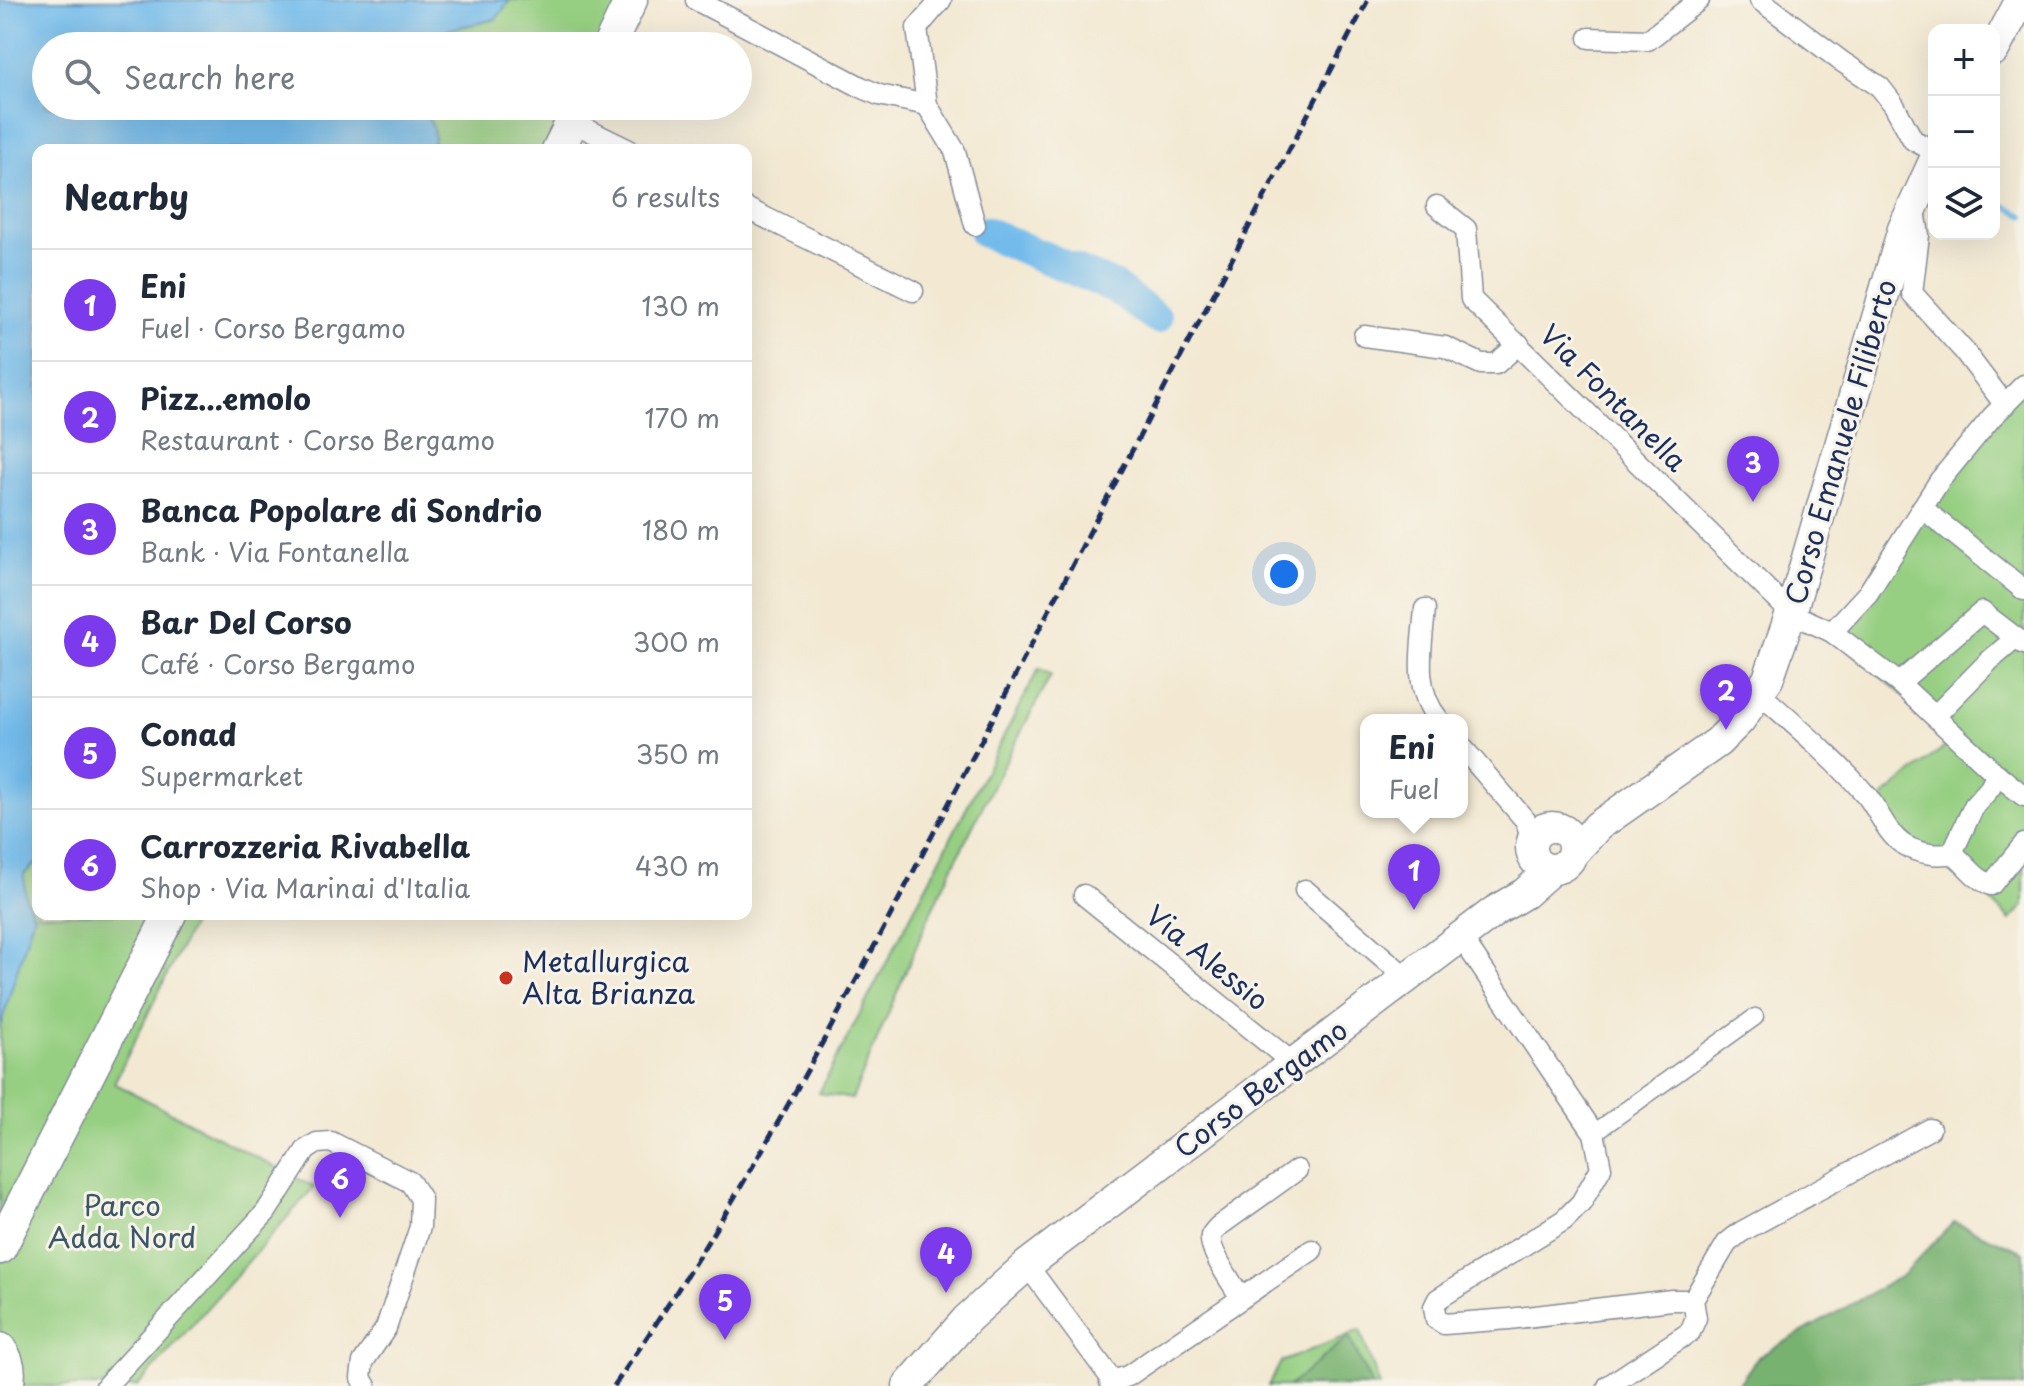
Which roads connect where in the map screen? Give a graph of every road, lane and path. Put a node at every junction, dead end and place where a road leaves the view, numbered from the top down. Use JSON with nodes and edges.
{"nodes":[{"id":1,"x":631,"y":0,"type":"edge"},
{"id":2,"x":696,"y":0,"type":"edge"},
{"id":3,"x":941,"y":0,"type":"edge"},
{"id":4,"x":1699,"y":0,"type":"edge"},
{"id":5,"x":1760,"y":0,"type":"edge"},
{"id":6,"x":2021,"y":0,"type":"edge"},
{"id":7,"x":616,"y":32,"type":"edge"},
{"id":8,"x":1589,"y":38,"type":"dead end"},
{"id":9,"x":2000,"y":39,"type":"edge"},
{"id":10,"x":927,"y":105,"type":"junction"},
{"id":11,"x":570,"y":126,"type":"edge"},
{"id":12,"x":614,"y":144,"type":"edge"},
{"id":13,"x":1928,"y":148,"type":"edge"},
{"id":14,"x":1930,"y":168,"type":"edge"},
{"id":15,"x":1914,"y":201,"type":"junction"},
{"id":16,"x":1437,"y":206,"type":"dead end"},
{"id":17,"x":752,"y":211,"type":"edge"},
{"id":18,"x":975,"y":225,"type":"dead end"},
{"id":19,"x":913,"y":291,"type":"dead end"},
{"id":20,"x":1364,"y":336,"type":"dead end"},
{"id":21,"x":1519,"y":344,"type":"junction"},
{"id":22,"x":2024,"y":385,"type":"edge"},
{"id":23,"x":2005,"y":405,"type":"junction"},
{"id":24,"x":1922,"y":508,"type":"junction"},
{"id":25,"x":2024,"y":590,"type":"edge"},
{"id":26,"x":1425,"y":609,"type":"dead end"},
{"id":27,"x":1791,"y":613,"type":"junction"},
{"id":28,"x":1832,"y":632,"type":"junction"},
{"id":29,"x":2020,"y":641,"type":"edge"},
{"id":30,"x":1899,"y":683,"type":"junction"},
{"id":31,"x":1759,"y":693,"type":"junction"},
{"id":32,"x":1434,"y":714,"type":"edge"},
{"id":33,"x":1935,"y":716,"type":"junction"},
{"id":34,"x":1740,"y":720,"type":"joint"},
{"id":35,"x":1468,"y":754,"type":"edge"},
{"id":36,"x":1997,"y":774,"type":"junction"},
{"id":37,"x":2024,"y":796,"type":"edge"},
{"id":38,"x":1546,"y":842,"type":"junction"},
{"id":39,"x":2024,"y":844,"type":"edge"},
{"id":40,"x":1952,"y":853,"type":"junction"},
{"id":41,"x":1305,"y":890,"type":"dead end"},
{"id":42,"x":1084,"y":895,"type":"dead end"},
{"id":43,"x":167,"y":920,"type":"edge"},
{"id":44,"x":1461,"y":937,"type":"junction"},
{"id":45,"x":1408,"y":979,"type":"junction"},
{"id":46,"x":1755,"y":1017,"type":"dead end"},
{"id":47,"x":1294,"y":1064,"type":"junction"},
{"id":48,"x":1930,"y":1129,"type":"dead end"},
{"id":49,"x":1594,"y":1133,"type":"junction"},
{"id":50,"x":1297,"y":1170,"type":"dead end"},
{"id":51,"x":0,"y":1248,"type":"edge"},
{"id":52,"x":1312,"y":1250,"type":"dead end"},
{"id":53,"x":1027,"y":1265,"type":"junction"},
{"id":54,"x":1241,"y":1298,"type":"junction"},
{"id":55,"x":1693,"y":1300,"type":"junction"},
{"id":56,"x":1109,"y":1384,"type":"edge"},
{"id":57,"x":106,"y":1386,"type":"edge"},
{"id":58,"x":366,"y":1386,"type":"edge"},
{"id":59,"x":908,"y":1386,"type":"edge"},
{"id":60,"x":1608,"y":1386,"type":"edge"}],
"edges":[{"from":1,"to":7,"type":"main road"},
{"from":2,"to":10,"type":"street"},
{"from":3,"to":10,"type":"street"},
{"from":4,"to":8,"type":"street"},
{"from":5,"to":13,"type":"street"},
{"from":6,"to":9,"type":"main road"},
{"from":10,"to":18,"type":"street"},
{"from":11,"to":12,"type":"street"},
{"from":14,"to":15,"type":"main road","name":"Corso Emanuele Filiberto"},
{"from":15,"to":23,"type":"street"},
{"from":15,"to":27,"type":"main road","name":"Corso Emanuele Filiberto"},
{"from":16,"to":21,"type":"street","name":"Via Fontanella"},
{"from":17,"to":19,"type":"street"},
{"from":20,"to":21,"type":"street"},
{"from":21,"to":27,"type":"street","name":"Via Fontanella"},
{"from":22,"to":23,"type":"street"},
{"from":23,"to":24,"type":"street"},
{"from":24,"to":25,"type":"street"},
{"from":24,"to":28,"type":"street"},
{"from":26,"to":32,"type":"street"},
{"from":27,"to":28,"type":"street","name":"Via Fontanella"},
{"from":27,"to":31,"type":"main road","name":"Corso Emanuele Filiberto"},
{"from":28,"to":30,"type":"street","name":"Via Fontanella"},
{"from":29,"to":30,"type":"street"},
{"from":29,"to":33,"type":"street"},
{"from":30,"to":33,"type":"street","name":"Via Fontanella"},
{"from":31,"to":34,"type":"main road","name":"Corso Emanuele Filiberto"},
{"from":31,"to":40,"type":"street"},
{"from":33,"to":36,"type":"street","name":"Via Fontanella"},
{"from":34,"to":38,"type":"main road","name":"Corso Bergamo"},
{"from":35,"to":38,"type":"street"},
{"from":36,"to":37,"type":"street","name":"Via Fontanella"},
{"from":36,"to":40,"type":"street"},
{"from":38,"to":44,"type":"main road","name":"Corso Bergamo"},
{"from":39,"to":40,"type":"street"},
{"from":41,"to":45,"type":"street"},
{"from":42,"to":47,"type":"street","name":"Via Alessio"},
{"from":43,"to":51,"type":"main road"},
{"from":44,"to":45,"type":"main road","name":"Corso Bergamo"},
{"from":44,"to":49,"type":"street"},
{"from":45,"to":47,"type":"main road","name":"Corso Bergamo"},
{"from":46,"to":49,"type":"street"},
{"from":47,"to":53,"type":"main road","name":"Corso Bergamo"},
{"from":48,"to":55,"type":"street"},
{"from":49,"to":55,"type":"street"},
{"from":50,"to":54,"type":"street"},
{"from":52,"to":54,"type":"street"},
{"from":53,"to":56,"type":"street"},
{"from":53,"to":59,"type":"main road","name":"Corso Bergamo"},
{"from":54,"to":56,"type":"street"},
{"from":55,"to":60,"type":"street"},
{"from":57,"to":58,"type":"street"}]}
